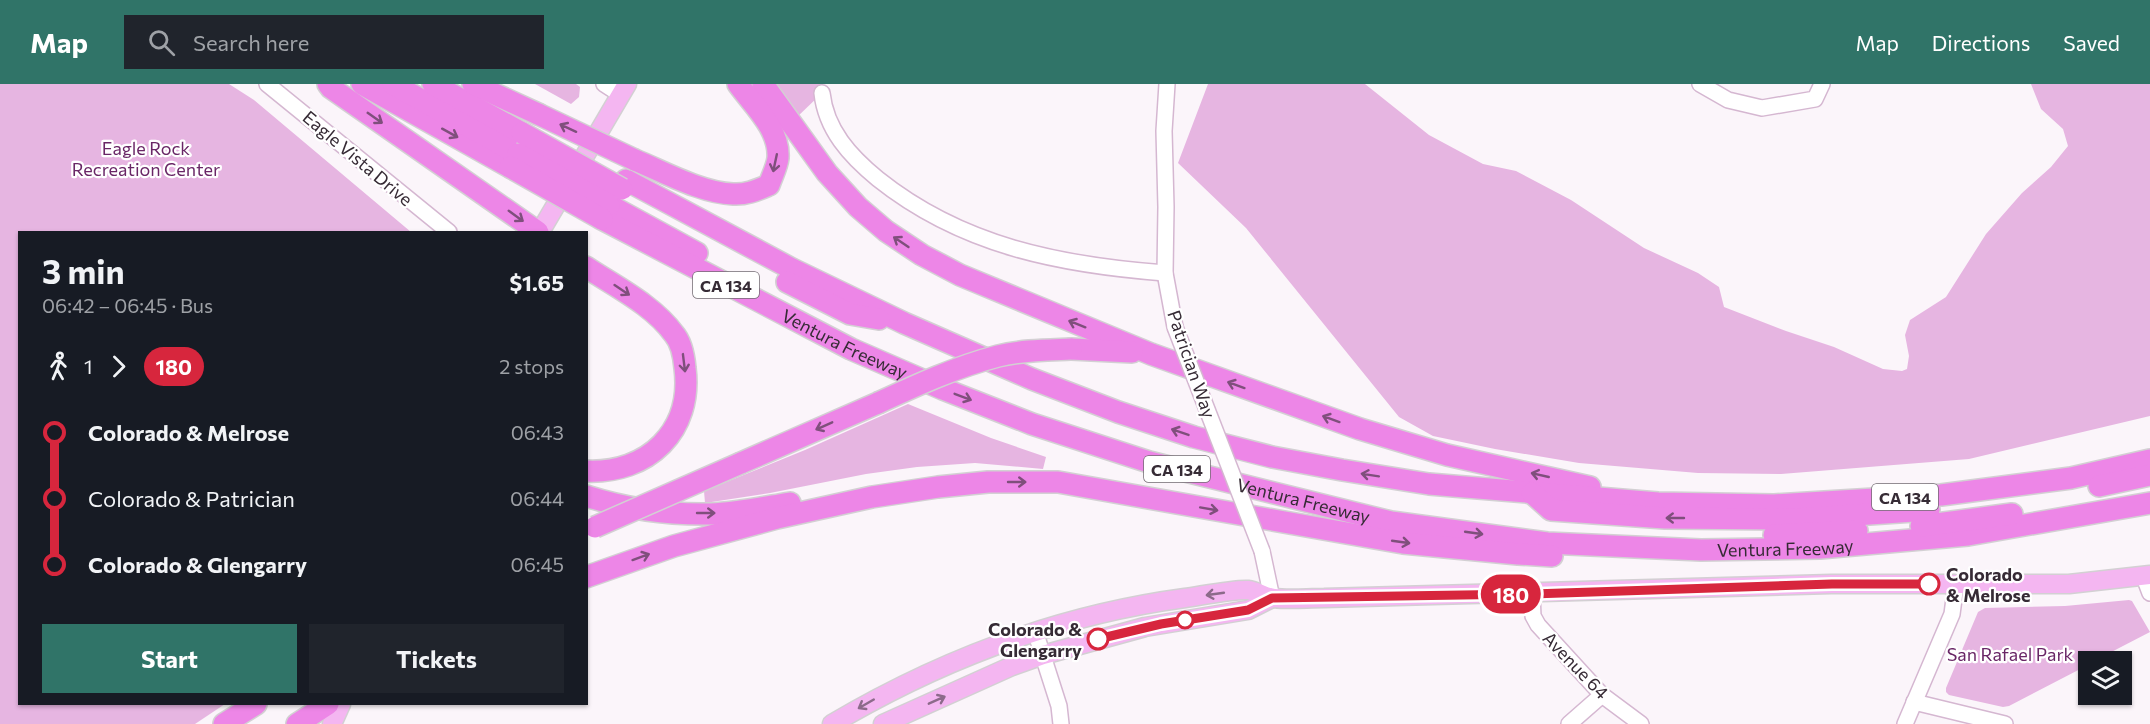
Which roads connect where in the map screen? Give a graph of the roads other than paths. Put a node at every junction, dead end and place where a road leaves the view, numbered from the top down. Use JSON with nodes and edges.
{"nodes":[{"id":1,"x":267,"y":84,"type":"edge"},
{"id":2,"x":328,"y":84,"type":"edge"},
{"id":3,"x":362,"y":84,"type":"edge"},
{"id":4,"x":393,"y":84,"type":"edge"},
{"id":5,"x":434,"y":84,"type":"edge"},
{"id":6,"x":457,"y":84,"type":"edge"},
{"id":7,"x":474,"y":84,"type":"edge"},
{"id":8,"x":604,"y":84,"type":"edge"},
{"id":9,"x":738,"y":84,"type":"edge"},
{"id":10,"x":763,"y":84,"type":"edge"},
{"id":11,"x":1167,"y":84,"type":"edge"},
{"id":12,"x":1700,"y":84,"type":"edge"},
{"id":13,"x":1822,"y":84,"type":"edge"},
{"id":14,"x":624,"y":90,"type":"edge"},
{"id":15,"x":822,"y":93,"type":"dead end"},
{"id":16,"x":530,"y":124,"type":"junction"},
{"id":17,"x":514,"y":161,"type":"junction"},
{"id":18,"x":615,"y":198,"type":"junction"},
{"id":19,"x":448,"y":231,"type":"edge"},
{"id":20,"x":538,"y":231,"type":"edge"},
{"id":21,"x":540,"y":231,"type":"edge"},
{"id":22,"x":588,"y":268,"type":"edge"},
{"id":23,"x":1165,"y":273,"type":"junction"},
{"id":24,"x":1151,"y":354,"type":"junction"},
{"id":25,"x":2150,"y":460,"type":"edge"},
{"id":26,"x":588,"y":471,"type":"edge"},
{"id":27,"x":2150,"y":475,"type":"edge"},
{"id":28,"x":988,"y":482,"type":"junction"},
{"id":29,"x":2150,"y":489,"type":"edge"},
{"id":30,"x":1532,"y":493,"type":"junction"},
{"id":31,"x":588,"y":497,"type":"edge"},
{"id":32,"x":1658,"y":503,"type":"junction"},
{"id":33,"x":2150,"y":503,"type":"edge"},
{"id":34,"x":590,"y":529,"type":"edge"},
{"id":35,"x":1517,"y":539,"type":"junction"},
{"id":36,"x":1701,"y":550,"type":"junction"},
{"id":37,"x":588,"y":576,"type":"edge"},
{"id":38,"x":2148,"y":582,"type":"edge"},
{"id":39,"x":1956,"y":584,"type":"junction"},
{"id":40,"x":1532,"y":594,"type":"junction"},
{"id":41,"x":1272,"y":598,"type":"junction"},
{"id":42,"x":1035,"y":631,"type":"junction"},
{"id":43,"x":1044,"y":655,"type":"junction"},
{"id":44,"x":1602,"y":695,"type":"junction"},
{"id":45,"x":1914,"y":702,"type":"junction"},
{"id":46,"x":254,"y":705,"type":"edge"},
{"id":47,"x":326,"y":705,"type":"edge"},
{"id":48,"x":341,"y":705,"type":"edge"},
{"id":49,"x":842,"y":721,"type":"edge"},
{"id":50,"x":224,"y":724,"type":"edge"},
{"id":51,"x":297,"y":724,"type":"edge"},
{"id":52,"x":332,"y":724,"type":"edge"},
{"id":53,"x":883,"y":724,"type":"edge"},
{"id":54,"x":1061,"y":724,"type":"edge"},
{"id":55,"x":1569,"y":724,"type":"edge"},
{"id":56,"x":1641,"y":724,"type":"edge"},
{"id":57,"x":1905,"y":724,"type":"edge"},
{"id":58,"x":2005,"y":724,"type":"edge"}],
"edges":[{"from":1,"to":19,"type":"street","name":"Eagle Vista Drive"},
{"from":2,"to":20,"type":"highway","one_way":true},
{"from":3,"to":17,"type":"highway","name":"Ventura Freeway","number":"CA 134","one_way":true},
{"from":4,"to":17,"type":"highway"},
{"from":5,"to":16,"type":"highway"},
{"from":6,"to":16,"type":"highway","name":"Ventura Freeway","number":"CA 134"},
{"from":7,"to":16,"type":"highway"},
{"from":8,"to":14,"type":"street"},
{"from":9,"to":16,"type":"highway","one_way":true,"bridge":true},
{"from":24,"to":10,"type":"highway","one_way":true},
{"from":11,"to":23,"type":"street","name":"Patrician Way"},
{"from":12,"to":13,"type":"street"},
{"from":14,"to":21,"type":"main road"},
{"from":15,"to":23,"type":"street"},
{"from":16,"to":18,"type":"highway","name":"Ventura Freeway","number":"CA 134"},
{"from":17,"to":18,"type":"highway","name":"Ventura Freeway","number":"CA 134","bridge":true},
{"from":30,"to":18,"type":"highway","name":"Ventura Freeway","number":"CA 134","one_way":true},
{"from":18,"to":35,"type":"highway","name":"Ventura Freeway","number":"CA 134","one_way":true},
{"from":22,"to":26,"type":"highway","one_way":true},
{"from":23,"to":41,"type":"street","name":"Patrician Way","bridge":true},
{"from":32,"to":24,"type":"highway","one_way":true},
{"from":24,"to":34,"type":"highway","one_way":true,"bridge":true},
{"from":25,"to":32,"type":"highway","name":"Ventura Freeway","number":"CA 134"},
{"from":27,"to":30,"type":"highway","one_way":true},
{"from":31,"to":28,"type":"highway","one_way":true},
{"from":28,"to":36,"type":"highway","one_way":true},
{"from":37,"to":28,"type":"highway","one_way":true},
{"from":29,"to":35,"type":"highway"},
{"from":30,"to":32,"type":"highway","name":"Ventura Freeway","number":"CA 134"},
{"from":33,"to":36,"type":"highway","name":"Ventura Freeway","number":"CA 134"},
{"from":35,"to":36,"type":"highway","name":"Ventura Freeway","number":"CA 134"},
{"from":38,"to":39,"type":"main road"},
{"from":39,"to":40,"type":"main road"},
{"from":39,"to":45,"type":"street"},
{"from":40,"to":41,"type":"main road"},
{"from":40,"to":44,"type":"street","name":"Avenue 64"},
{"from":41,"to":42,"type":"main road","one_way":true},
{"from":41,"to":43,"type":"main road"},
{"from":42,"to":43,"type":"street"},
{"from":42,"to":49,"type":"main road","one_way":true},
{"from":53,"to":43,"type":"main road","one_way":true},
{"from":43,"to":54,"type":"street"},
{"from":44,"to":55,"type":"street"},
{"from":44,"to":56,"type":"street","name":"Avenue 64"},
{"from":45,"to":57,"type":"street"},
{"from":45,"to":58,"type":"street"},
{"from":46,"to":50,"type":"highway"},
{"from":47,"to":51,"type":"highway"},
{"from":48,"to":52,"type":"main road"}]}
